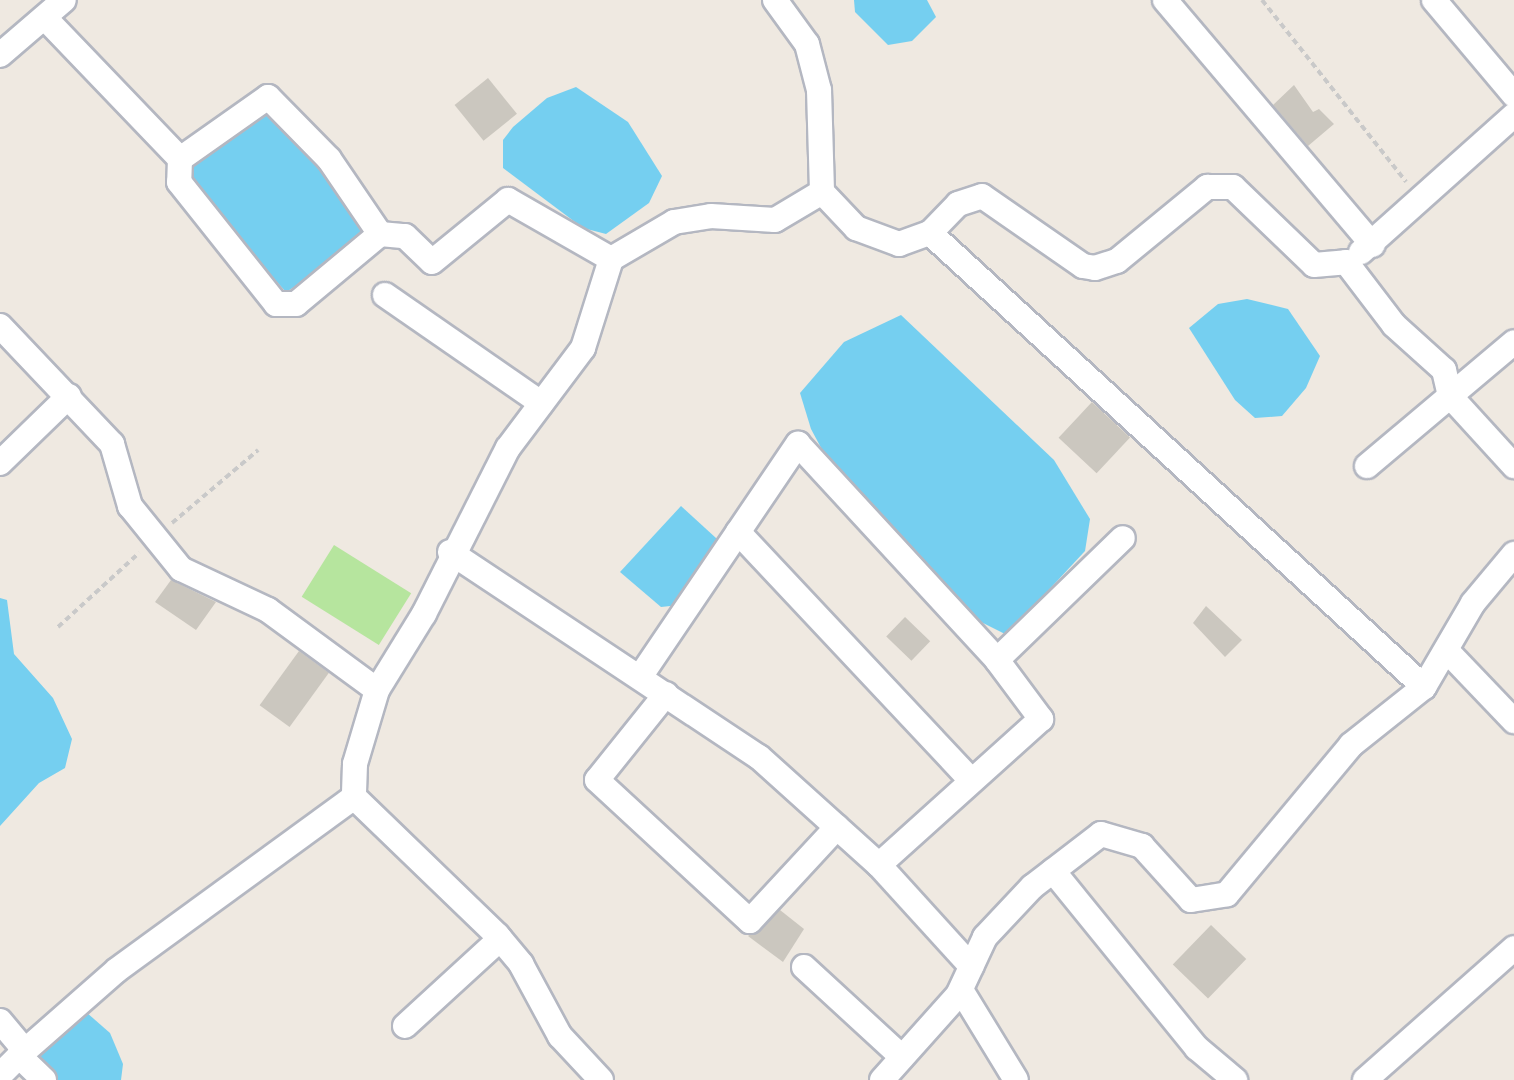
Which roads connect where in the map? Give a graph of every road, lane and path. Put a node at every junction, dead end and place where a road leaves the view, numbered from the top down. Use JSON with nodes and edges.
{"nodes":[{"id":1,"x":64,"y":0,"type":"edge"},
{"id":2,"x":775,"y":0,"type":"edge"},
{"id":3,"x":1165,"y":0,"type":"edge"},
{"id":4,"x":1262,"y":0,"type":"edge"},
{"id":5,"x":1434,"y":0,"type":"edge"},
{"id":6,"x":45,"y":18,"type":"junction"},
{"id":7,"x":0,"y":55,"type":"edge"},
{"id":8,"x":1514,"y":95,"type":"edge"},
{"id":9,"x":1514,"y":115,"type":"edge"},
{"id":10,"x":180,"y":159,"type":"junction"},
{"id":11,"x":822,"y":192,"type":"junction"},
{"id":12,"x":1419,"y":199,"type":"junction"},
{"id":13,"x":930,"y":233,"type":"junction"},
{"id":14,"x":380,"y":234,"type":"junction"},
{"id":15,"x":1373,"y":245,"type":"junction"},
{"id":16,"x":611,"y":259,"type":"junction"},
{"id":17,"x":1346,"y":262,"type":"junction"},
{"id":18,"x":385,"y":295,"type":"dead end"},
{"id":19,"x":0,"y":326,"type":"edge"},
{"id":20,"x":1514,"y":342,"type":"edge"},
{"id":21,"x":69,"y":396,"type":"junction"},
{"id":22,"x":1450,"y":396,"type":"junction"},
{"id":23,"x":541,"y":403,"type":"junction"},
{"id":24,"x":0,"y":463,"type":"edge"},
{"id":25,"x":1367,"y":466,"type":"dead end"},
{"id":26,"x":1514,"y":466,"type":"edge"},
{"id":27,"x":738,"y":532,"type":"junction"},
{"id":28,"x":1123,"y":538,"type":"dead end"},
{"id":29,"x":450,"y":552,"type":"junction"},
{"id":30,"x":1514,"y":554,"type":"edge"},
{"id":31,"x":1447,"y":651,"type":"junction"},
{"id":32,"x":997,"y":660,"type":"junction"},
{"id":33,"x":640,"y":677,"type":"junction"},
{"id":34,"x":1424,"y":687,"type":"junction"},
{"id":35,"x":377,"y":690,"type":"junction"},
{"id":36,"x":666,"y":694,"type":"junction"},
{"id":37,"x":1514,"y":721,"type":"edge"},
{"id":38,"x":969,"y":778,"type":"junction"},
{"id":39,"x":354,"y":797,"type":"junction"},
{"id":40,"x":837,"y":827,"type":"junction"},
{"id":41,"x":879,"y":865,"type":"junction"},
{"id":42,"x":1053,"y":871,"type":"junction"},
{"id":43,"x":500,"y":939,"type":"junction"},
{"id":44,"x":1514,"y":948,"type":"edge"},
{"id":45,"x":971,"y":966,"type":"junction"},
{"id":46,"x":804,"y":967,"type":"dead end"},
{"id":47,"x":961,"y":990,"type":"junction"},
{"id":48,"x":0,"y":1021,"type":"edge"},
{"id":49,"x":405,"y":1026,"type":"dead end"},
{"id":50,"x":22,"y":1053,"type":"junction"},
{"id":51,"x":902,"y":1057,"type":"junction"},
{"id":52,"x":0,"y":1075,"type":"edge"},
{"id":53,"x":44,"y":1080,"type":"edge"},
{"id":54,"x":601,"y":1080,"type":"edge"},
{"id":55,"x":882,"y":1080,"type":"edge"},
{"id":56,"x":1016,"y":1080,"type":"edge"},
{"id":57,"x":1235,"y":1080,"type":"edge"},
{"id":58,"x":1365,"y":1080,"type":"edge"}],
"edges":[{"from":1,"to":6,"type":"street"},
{"from":2,"to":11,"type":"street"},
{"from":3,"to":15,"type":"street"},
{"from":4,"to":12,"type":"path"},
{"from":5,"to":8,"type":"street"},
{"from":6,"to":7,"type":"street"},
{"from":6,"to":10,"type":"street"},
{"from":9,"to":12,"type":"street"},
{"from":10,"to":14,"type":"street"},
{"from":10,"to":14,"type":"street"},
{"from":11,"to":13,"type":"street"},
{"from":11,"to":16,"type":"street"},
{"from":12,"to":15,"type":"street"},
{"from":13,"to":17,"type":"street"},
{"from":13,"to":34,"type":"street"},
{"from":14,"to":16,"type":"street"},
{"from":15,"to":17,"type":"street"},
{"from":16,"to":23,"type":"street"},
{"from":17,"to":22,"type":"street"},
{"from":18,"to":23,"type":"street"},
{"from":19,"to":21,"type":"street"},
{"from":20,"to":22,"type":"street"},
{"from":21,"to":24,"type":"street"},
{"from":21,"to":35,"type":"street"},
{"from":22,"to":25,"type":"street"},
{"from":22,"to":26,"type":"street"},
{"from":23,"to":29,"type":"street"},
{"from":27,"to":32,"type":"street"},
{"from":27,"to":33,"type":"street"},
{"from":27,"to":38,"type":"street"},
{"from":28,"to":32,"type":"street"},
{"from":29,"to":33,"type":"street"},
{"from":29,"to":35,"type":"street"},
{"from":30,"to":31,"type":"street"},
{"from":31,"to":34,"type":"street"},
{"from":31,"to":37,"type":"street"},
{"from":32,"to":38,"type":"street"},
{"from":33,"to":36,"type":"street"},
{"from":34,"to":42,"type":"street"},
{"from":35,"to":39,"type":"street"},
{"from":36,"to":40,"type":"street"},
{"from":36,"to":40,"type":"street"},
{"from":38,"to":41,"type":"street"},
{"from":39,"to":43,"type":"street"},
{"from":39,"to":50,"type":"street"},
{"from":40,"to":41,"type":"street"},
{"from":41,"to":45,"type":"street"},
{"from":42,"to":45,"type":"street"},
{"from":42,"to":57,"type":"street"},
{"from":43,"to":49,"type":"street"},
{"from":43,"to":54,"type":"street"},
{"from":44,"to":58,"type":"street"},
{"from":45,"to":47,"type":"street"},
{"from":46,"to":51,"type":"street"},
{"from":47,"to":51,"type":"street"},
{"from":47,"to":56,"type":"street"},
{"from":48,"to":50,"type":"street"},
{"from":50,"to":52,"type":"street"},
{"from":50,"to":53,"type":"street"},
{"from":51,"to":55,"type":"street"}]}
